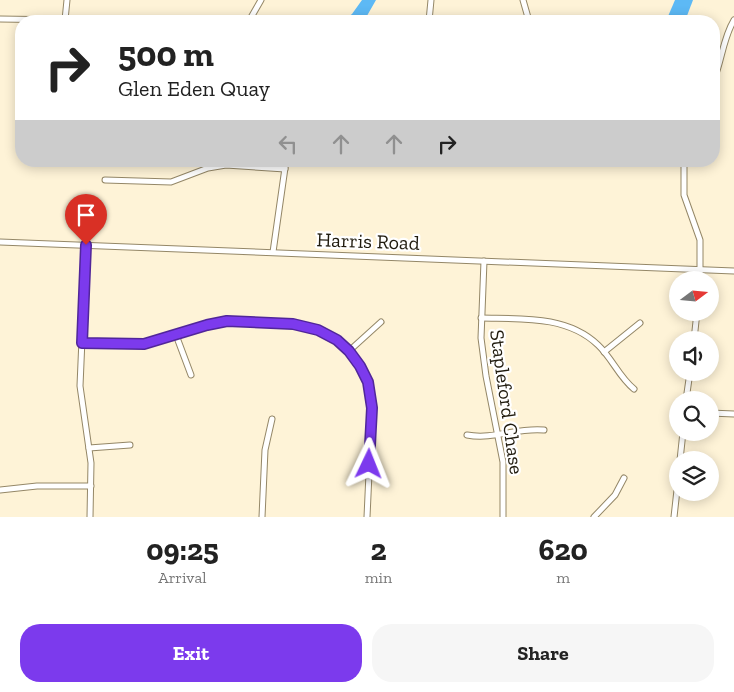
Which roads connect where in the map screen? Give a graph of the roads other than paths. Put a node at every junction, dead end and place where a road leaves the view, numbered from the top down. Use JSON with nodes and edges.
{"nodes":[{"id":1,"x":67,"y":0,"type":"edge"},
{"id":2,"x":261,"y":0,"type":"edge"},
{"id":3,"x":431,"y":0,"type":"edge"},
{"id":4,"x":523,"y":0,"type":"edge"},
{"id":5,"x":66,"y":15,"type":"edge"},
{"id":6,"x":252,"y":15,"type":"edge"},
{"id":7,"x":430,"y":15,"type":"edge"},
{"id":8,"x":527,"y":15,"type":"edge"},
{"id":9,"x":0,"y":18,"type":"edge"},
{"id":10,"x":15,"y":19,"type":"edge"},
{"id":11,"x":734,"y":20,"type":"edge"},
{"id":12,"x":720,"y":62,"type":"edge"},
{"id":13,"x":214,"y":167,"type":"edge"},
{"id":14,"x":252,"y":167,"type":"edge"},
{"id":15,"x":684,"y":167,"type":"edge"},
{"id":16,"x":285,"y":168,"type":"joint"},
{"id":17,"x":106,"y":180,"type":"dead end"},
{"id":18,"x":0,"y":242,"type":"edge"},
{"id":19,"x":86,"y":245,"type":"junction"},
{"id":20,"x":273,"y":252,"type":"junction"},
{"id":21,"x":484,"y":261,"type":"junction"},
{"id":22,"x":701,"y":269,"type":"junction"},
{"id":23,"x":734,"y":271,"type":"edge"},
{"id":24,"x":481,"y":318,"type":"junction"},
{"id":25,"x":381,"y":322,"type":"dead end"},
{"id":26,"x":640,"y":323,"type":"dead end"},
{"id":27,"x":176,"y":335,"type":"junction"},
{"id":28,"x":82,"y":343,"type":"junction"},
{"id":29,"x":349,"y":351,"type":"junction"},
{"id":30,"x":604,"y":352,"type":"junction"},
{"id":31,"x":191,"y":376,"type":"dead end"},
{"id":32,"x":634,"y":389,"type":"dead end"},
{"id":33,"x":719,"y":413,"type":"edge"},
{"id":34,"x":734,"y":414,"type":"edge"},
{"id":35,"x":272,"y":418,"type":"dead end"},
{"id":36,"x":544,"y":430,"type":"dead end"},
{"id":37,"x":467,"y":435,"type":"dead end"},
{"id":38,"x":498,"y":436,"type":"junction"},
{"id":39,"x":130,"y":445,"type":"dead end"},
{"id":40,"x":89,"y":448,"type":"junction"},
{"id":41,"x":624,"y":478,"type":"dead end"},
{"id":42,"x":91,"y":486,"type":"junction"},
{"id":43,"x":0,"y":490,"type":"edge"},
{"id":44,"x":676,"y":501,"type":"edge"},
{"id":45,"x":90,"y":517,"type":"edge"},
{"id":46,"x":262,"y":517,"type":"edge"},
{"id":47,"x":367,"y":517,"type":"edge"},
{"id":48,"x":503,"y":517,"type":"edge"},
{"id":49,"x":594,"y":517,"type":"edge"},
{"id":50,"x":674,"y":517,"type":"edge"}],
"edges":[{"from":1,"to":5,"type":"street"},
{"from":2,"to":6,"type":"street"},
{"from":3,"to":7,"type":"street"},
{"from":4,"to":8,"type":"street"},
{"from":9,"to":10,"type":"street"},
{"from":11,"to":12,"type":"street"},
{"from":13,"to":17,"type":"street"},
{"from":14,"to":16,"type":"street"},
{"from":15,"to":22,"type":"street"},
{"from":16,"to":20,"type":"street"},
{"from":18,"to":19,"type":"street","name":"Harris Road"},
{"from":19,"to":20,"type":"street","name":"Harris Road"},
{"from":19,"to":28,"type":"street"},
{"from":20,"to":21,"type":"street","name":"Harris Road"},
{"from":21,"to":22,"type":"street","name":"Harris Road"},
{"from":21,"to":24,"type":"street","name":"Stapleford Chase"},
{"from":22,"to":23,"type":"street","name":"Harris Road"},
{"from":24,"to":30,"type":"street"},
{"from":24,"to":38,"type":"street","name":"Stapleford Chase"},
{"from":25,"to":29,"type":"street"},
{"from":26,"to":30,"type":"street"},
{"from":27,"to":28,"type":"street"},
{"from":27,"to":29,"type":"street"},
{"from":27,"to":31,"type":"street"},
{"from":28,"to":40,"type":"street"},
{"from":29,"to":47,"type":"street"},
{"from":30,"to":32,"type":"street"},
{"from":33,"to":34,"type":"street"},
{"from":35,"to":46,"type":"street"},
{"from":36,"to":38,"type":"street"},
{"from":37,"to":38,"type":"street"},
{"from":38,"to":48,"type":"street","name":"Stapleford Chase"},
{"from":39,"to":40,"type":"street"},
{"from":40,"to":42,"type":"street"},
{"from":41,"to":49,"type":"street"},
{"from":42,"to":43,"type":"street"},
{"from":42,"to":45,"type":"street"},
{"from":44,"to":50,"type":"street"}]}
